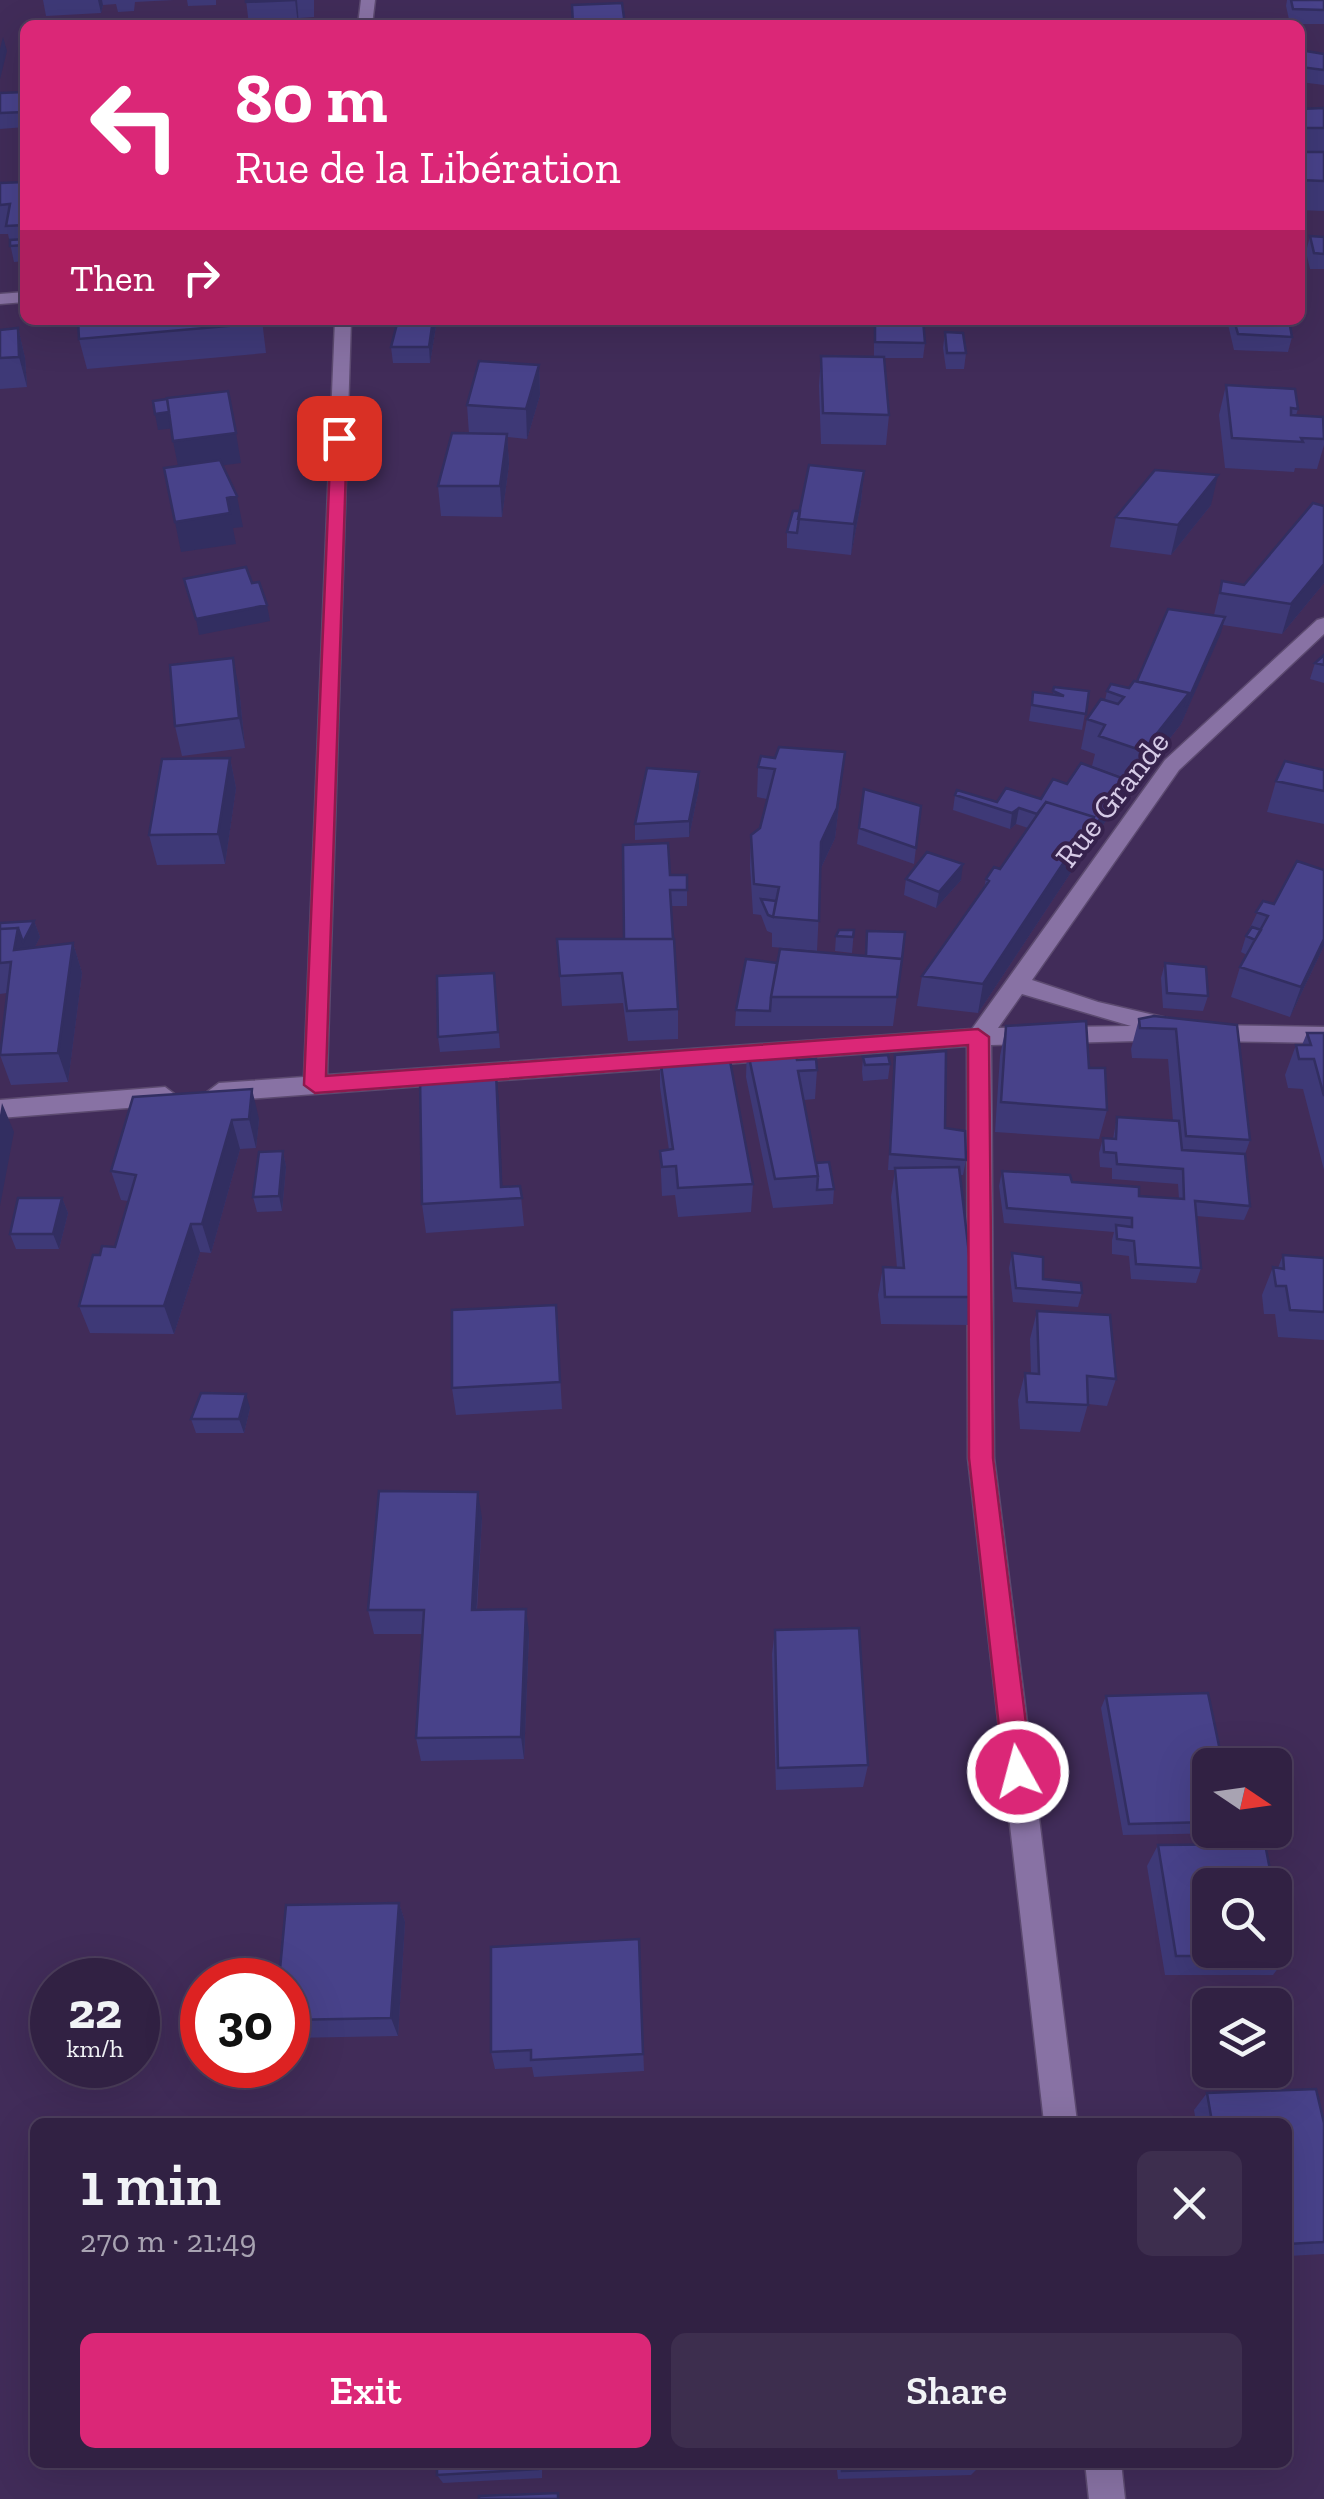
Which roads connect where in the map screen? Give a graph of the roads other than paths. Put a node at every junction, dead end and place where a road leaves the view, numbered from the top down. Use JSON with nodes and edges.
{"nodes":[{"id":1,"x":343,"y":325,"type":"edge"},
{"id":2,"x":1324,"y":624,"type":"edge"},
{"id":3,"x":1016,"y":983,"type":"junction"},
{"id":4,"x":1198,"y":1033,"type":"junction"},
{"id":5,"x":1324,"y":1035,"type":"edge"},
{"id":6,"x":978,"y":1037,"type":"junction"},
{"id":7,"x":315,"y":1085,"type":"junction"},
{"id":8,"x":0,"y":1109,"type":"edge"},
{"id":9,"x":1061,"y":2118,"type":"edge"},
{"id":10,"x":1104,"y":2468,"type":"edge"},
{"id":11,"x":1108,"y":2499,"type":"edge"}],
"edges":[{"from":1,"to":7,"type":"street"},
{"from":2,"to":3,"type":"street","name":"Rue Grande"},
{"from":3,"to":4,"type":"street"},
{"from":3,"to":6,"type":"street","name":"Rue Grande"},
{"from":4,"to":5,"type":"street"},
{"from":4,"to":6,"type":"street"},
{"from":6,"to":7,"type":"street"},
{"from":6,"to":9,"type":"street"},
{"from":7,"to":8,"type":"street"},
{"from":10,"to":11,"type":"street"}]}
